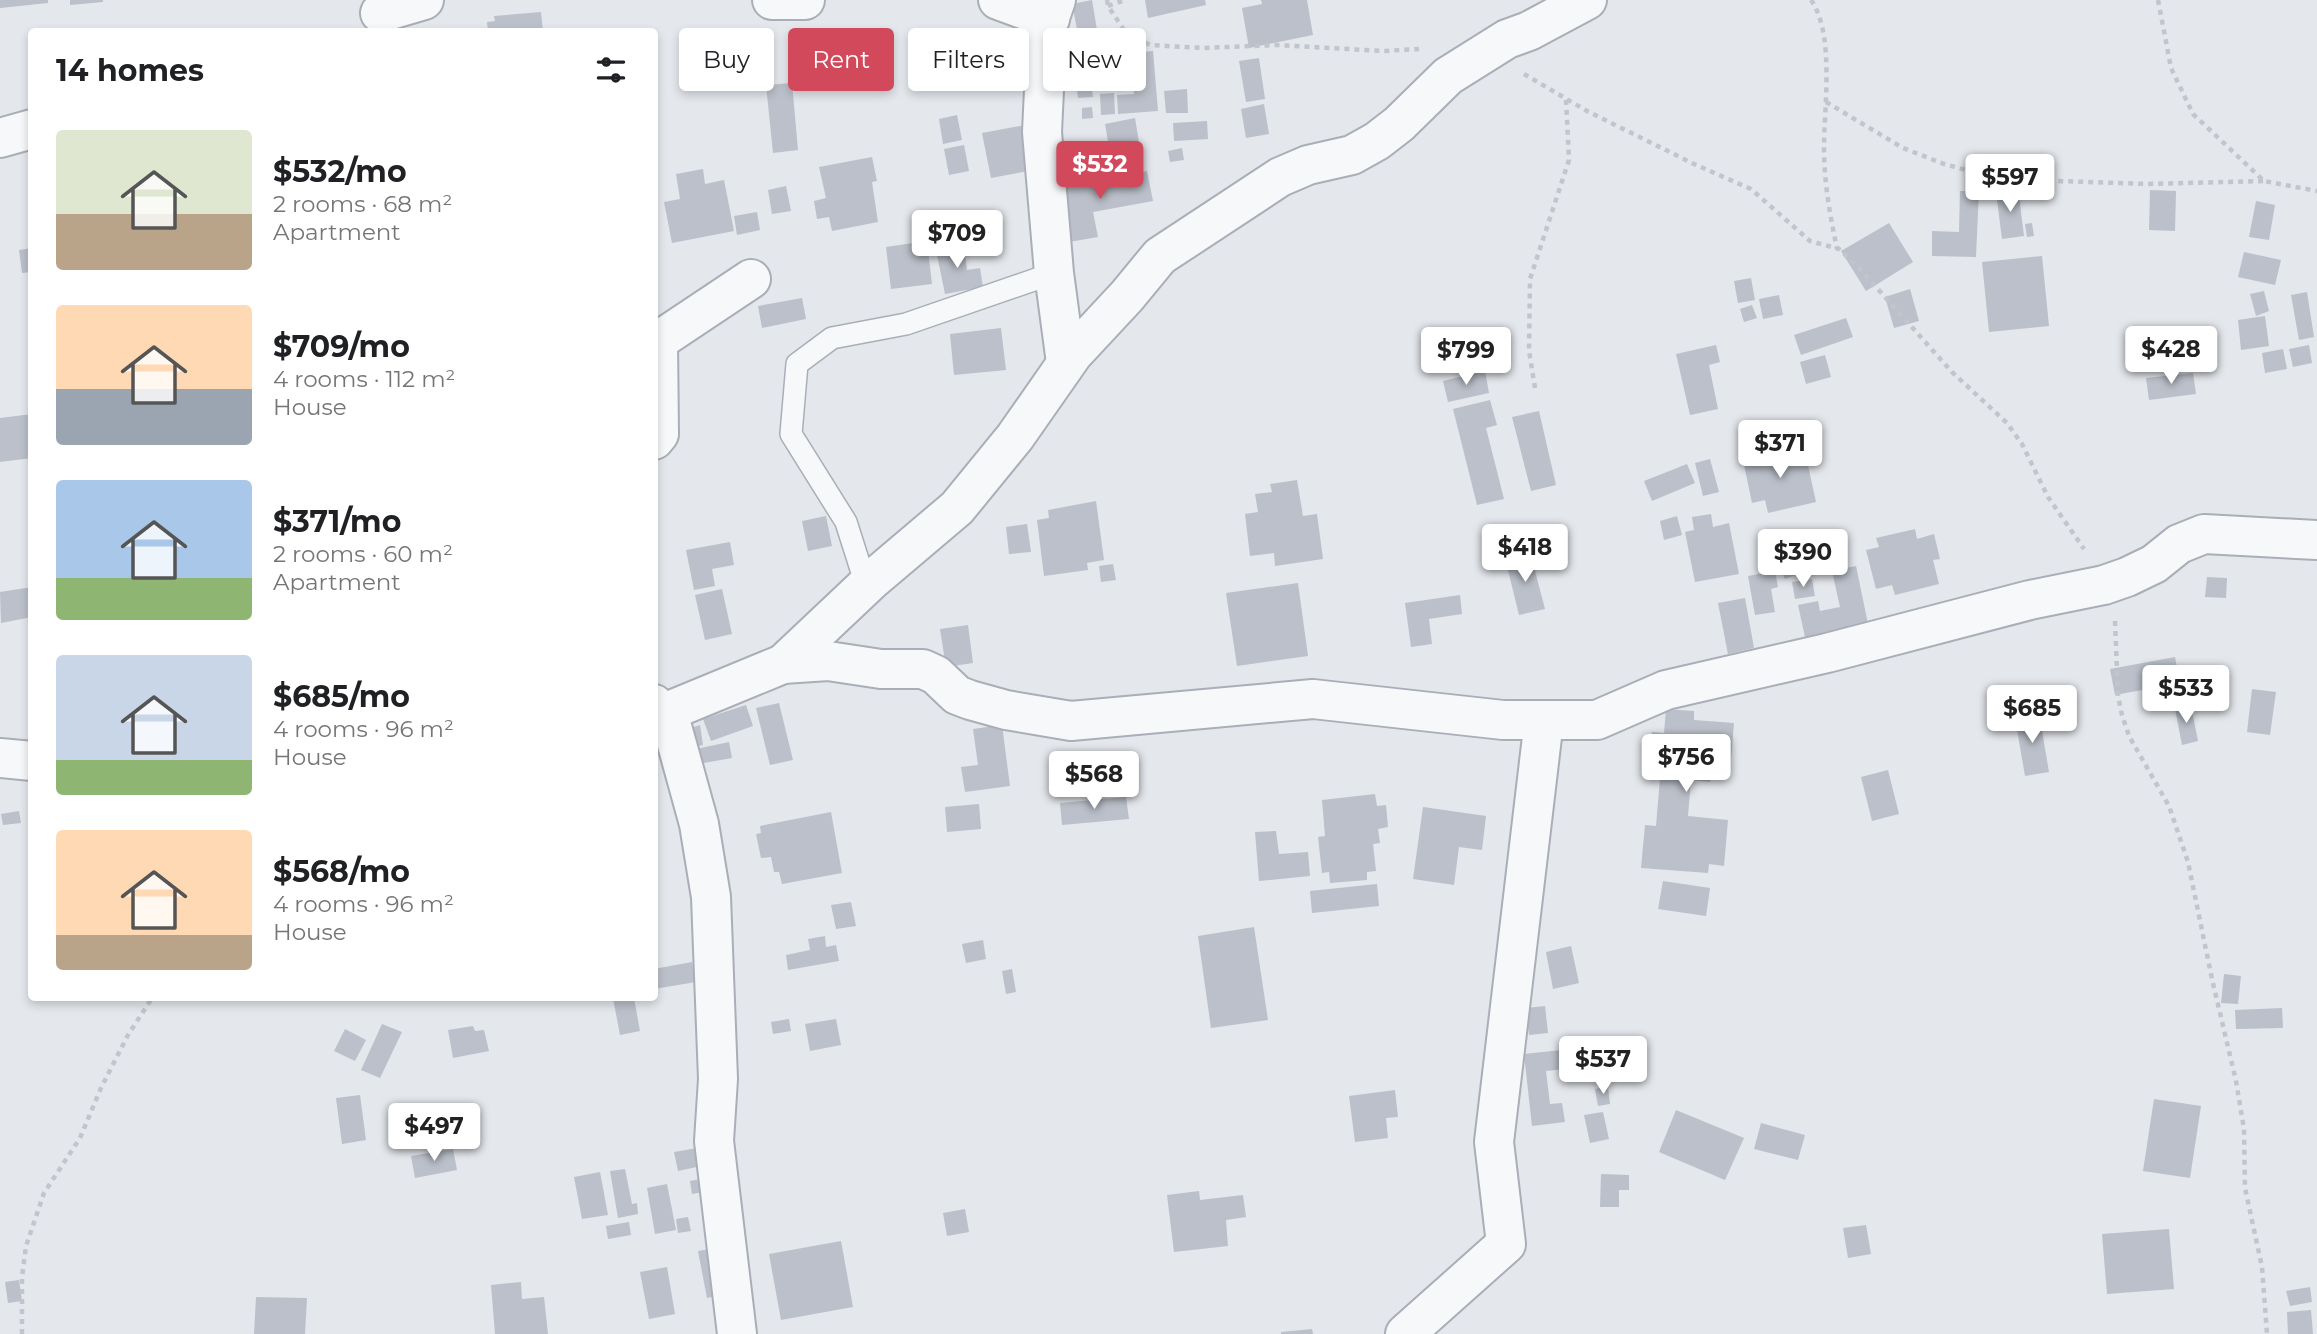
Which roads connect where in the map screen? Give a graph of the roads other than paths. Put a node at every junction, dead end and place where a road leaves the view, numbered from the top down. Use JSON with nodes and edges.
{"nodes":[{"id":1,"x":424,"y":0,"type":"edge"},
{"id":2,"x":772,"y":0,"type":"edge"},
{"id":3,"x":805,"y":0,"type":"edge"},
{"id":4,"x":998,"y":0,"type":"edge"},
{"id":5,"x":1587,"y":0,"type":"edge"},
{"id":6,"x":1053,"y":10,"type":"edge"},
{"id":7,"x":379,"y":15,"type":"edge"},
{"id":8,"x":28,"y":130,"type":"edge"},
{"id":9,"x":0,"y":138,"type":"edge"},
{"id":10,"x":1054,"y":273,"type":"junction"},
{"id":11,"x":751,"y":279,"type":"dead end"},
{"id":12,"x":658,"y":341,"type":"edge"},
{"id":13,"x":658,"y":341,"type":"edge"},
{"id":14,"x":1066,"y":363,"type":"junction"},
{"id":15,"x":658,"y":435,"type":"edge"},
{"id":16,"x":2317,"y":540,"type":"edge"},
{"id":17,"x":866,"y":585,"type":"junction"},
{"id":18,"x":783,"y":664,"type":"junction"},
{"id":19,"x":659,"y":708,"type":"edge"},
{"id":20,"x":1544,"y":720,"type":"junction"},
{"id":21,"x":0,"y":758,"type":"edge"},
{"id":22,"x":28,"y":761,"type":"edge"},
{"id":23,"x":737,"y":1334,"type":"edge"},
{"id":24,"x":1405,"y":1334,"type":"edge"}],
"edges":[{"from":1,"to":7,"type":"street"},
{"from":2,"to":3,"type":"street"},
{"from":4,"to":6,"type":"street"},
{"from":5,"to":14,"type":"street"},
{"from":6,"to":10,"type":"street"},
{"from":8,"to":9,"type":"street"},
{"from":10,"to":14,"type":"street"},
{"from":10,"to":17,"type":"lane"},
{"from":11,"to":13,"type":"street"},
{"from":12,"to":15,"type":"street"},
{"from":14,"to":17,"type":"street"},
{"from":16,"to":20,"type":"street"},
{"from":17,"to":18,"type":"street"},
{"from":18,"to":19,"type":"street"},
{"from":18,"to":20,"type":"street"},
{"from":19,"to":23,"type":"street"},
{"from":20,"to":24,"type":"street"},
{"from":21,"to":22,"type":"street"}]}
